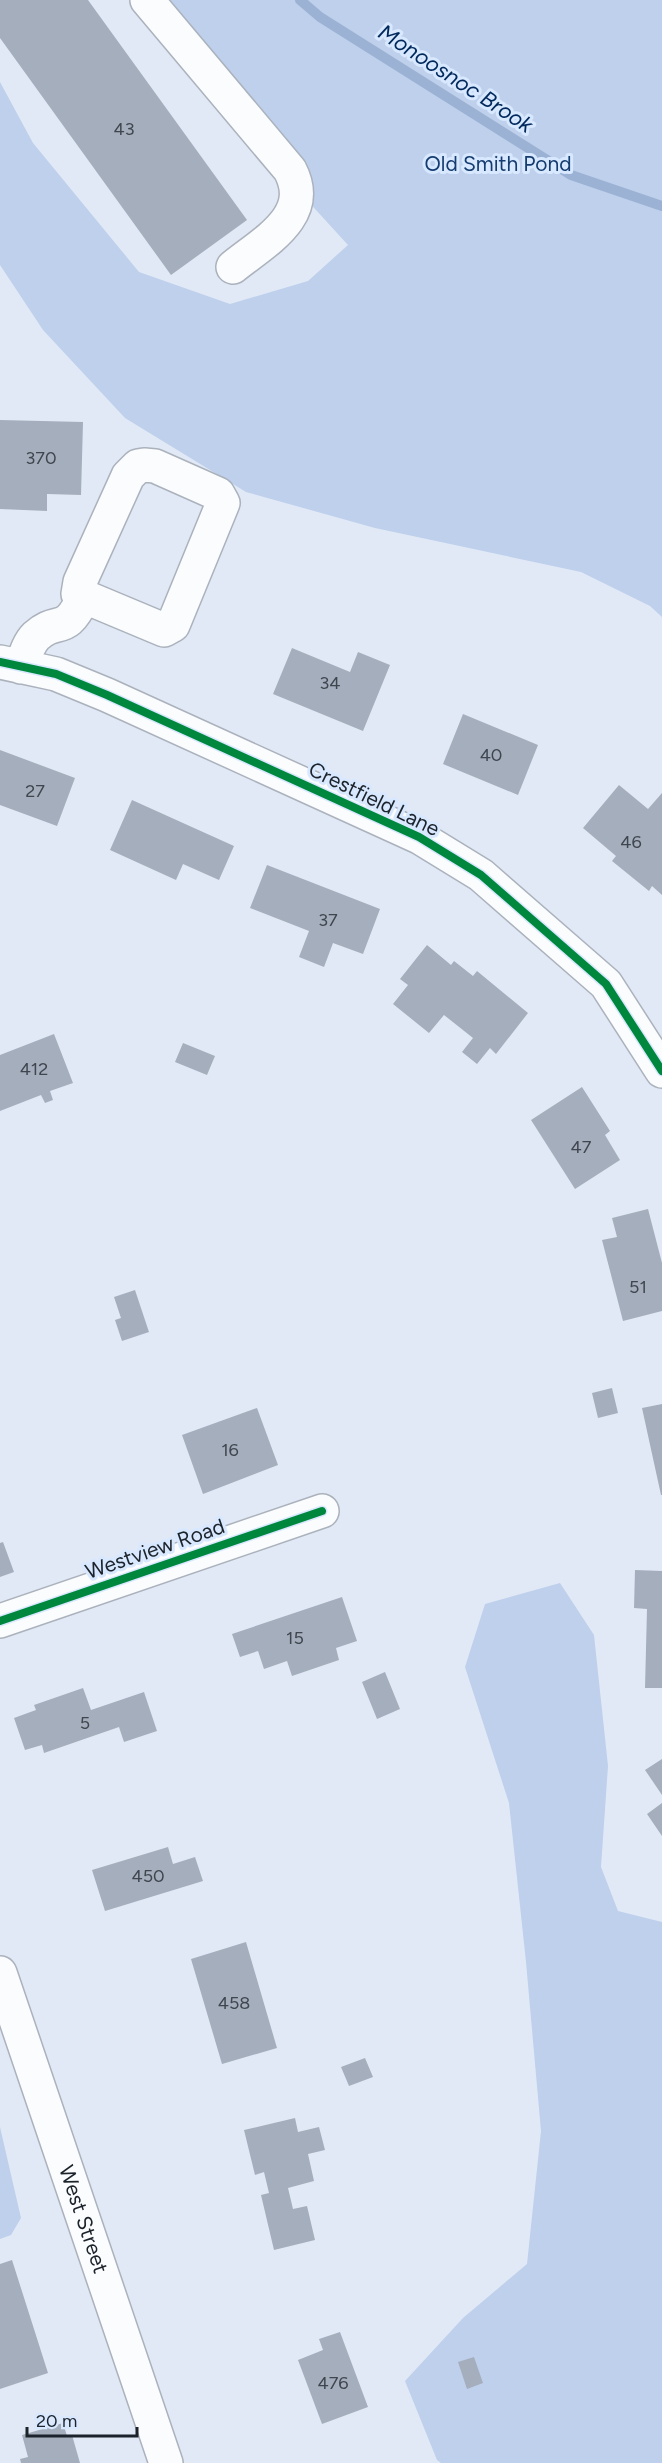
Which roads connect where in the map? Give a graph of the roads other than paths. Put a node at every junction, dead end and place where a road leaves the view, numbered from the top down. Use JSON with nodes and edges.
{"nodes":[{"id":1,"x":147,"y":0,"type":"edge"},
{"id":2,"x":233,"y":267,"type":"dead end"},
{"id":3,"x":83,"y":598,"type":"junction"},
{"id":4,"x":10,"y":664,"type":"edge"},
{"id":5,"x":662,"y":1071,"type":"edge"},
{"id":6,"x":322,"y":1511,"type":"dead end"},
{"id":7,"x":0,"y":1621,"type":"edge"},
{"id":8,"x":0,"y":1973,"type":"edge"},
{"id":9,"x":166,"y":2463,"type":"edge"}],
"edges":[{"from":1,"to":2,"type":"street"},
{"from":3,"to":3,"type":"street"},
{"from":3,"to":4,"type":"street"},
{"from":4,"to":5,"type":"street","name":"Crestfield Lane"},
{"from":6,"to":7,"type":"street","name":"Westview Road"},
{"from":8,"to":9,"type":"street","name":"West Street"}]}
